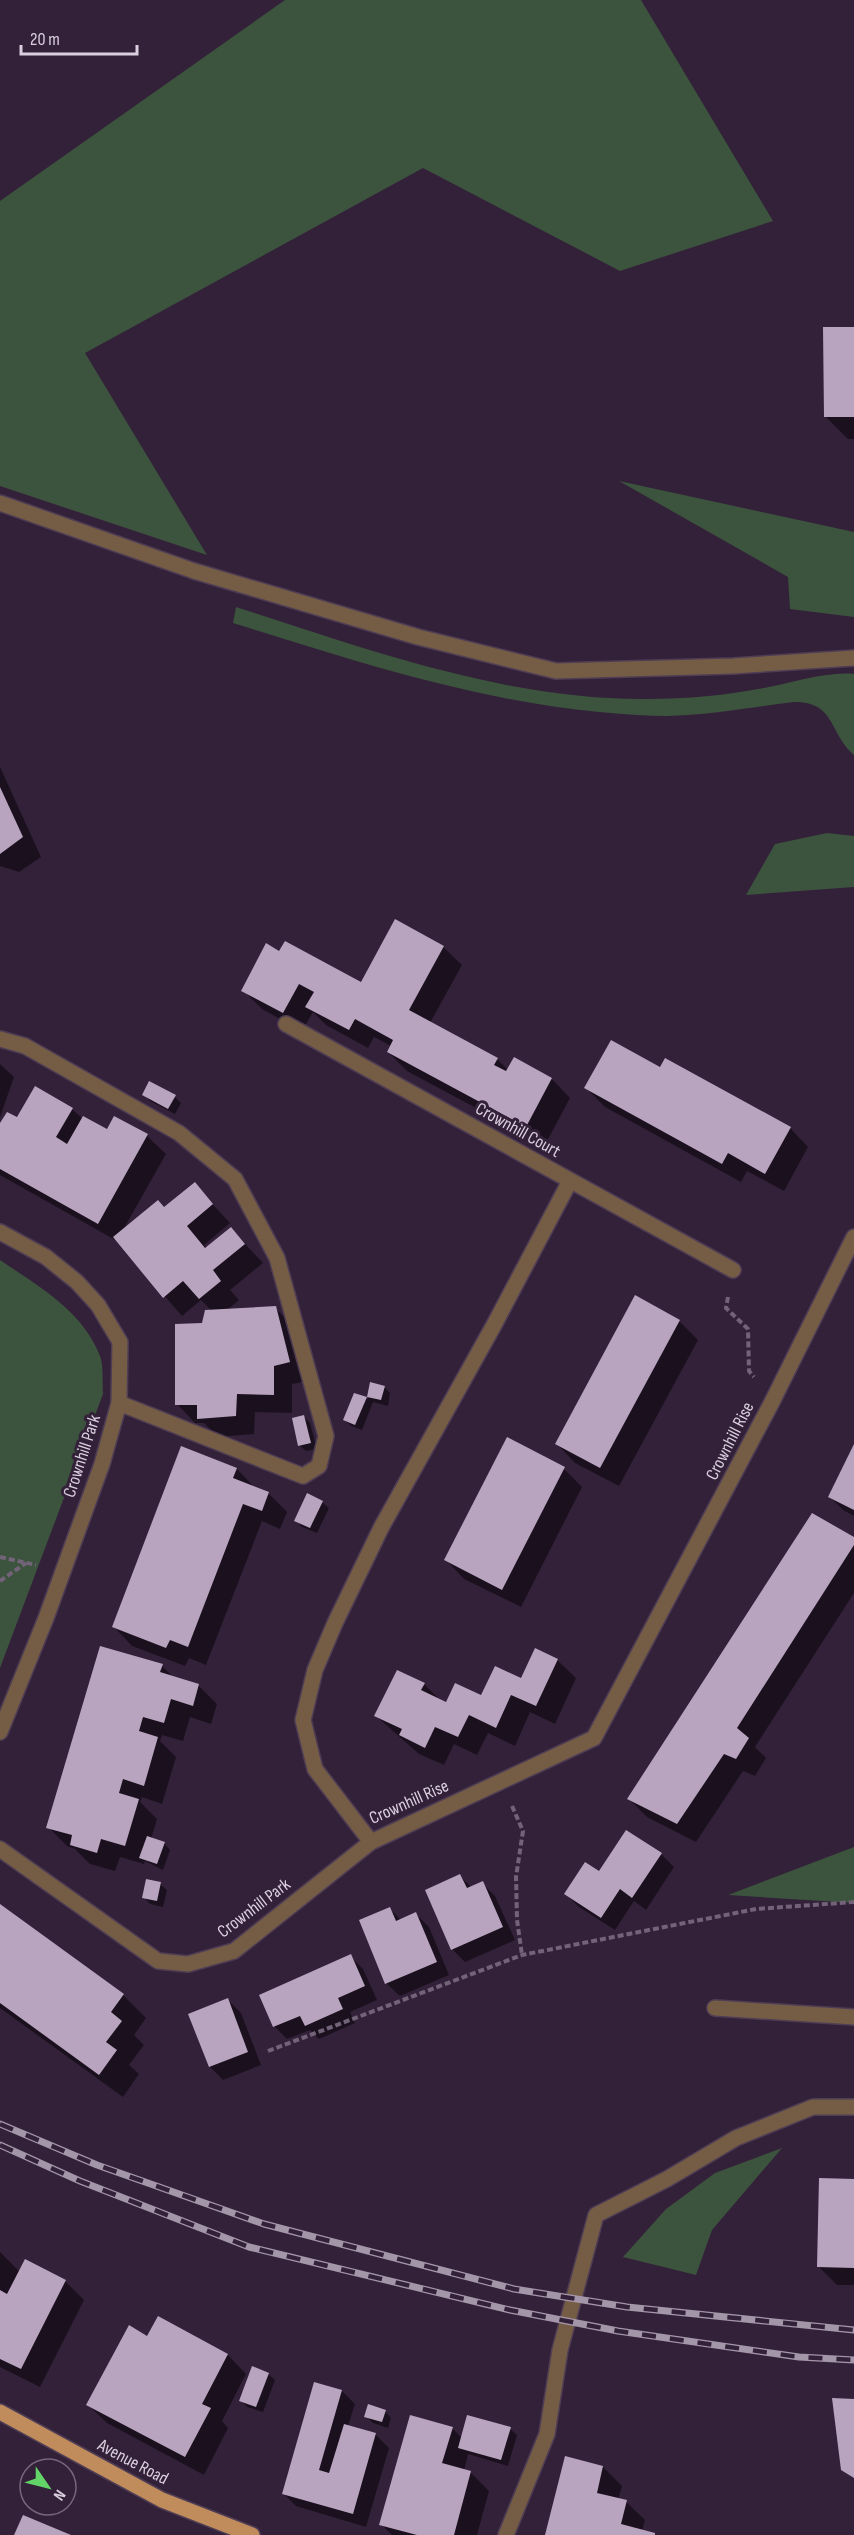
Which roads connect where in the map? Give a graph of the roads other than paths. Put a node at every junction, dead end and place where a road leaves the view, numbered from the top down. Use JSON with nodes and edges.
{"nodes":[{"id":1,"x":0,"y":503,"type":"edge"},
{"id":2,"x":854,"y":658,"type":"edge"},
{"id":3,"x":286,"y":1024,"type":"dead end"},
{"id":4,"x":0,"y":1039,"type":"edge"},
{"id":5,"x":570,"y":1181,"type":"junction"},
{"id":6,"x":0,"y":1232,"type":"edge"},
{"id":7,"x":854,"y":1237,"type":"edge"},
{"id":8,"x":733,"y":1270,"type":"road end"},
{"id":9,"x":119,"y":1403,"type":"junction"},
{"id":10,"x":0,"y":1732,"type":"edge"},
{"id":11,"x":371,"y":1842,"type":"junction"},
{"id":12,"x":0,"y":1849,"type":"edge"},
{"id":13,"x":715,"y":2008,"type":"dead end"},
{"id":14,"x":854,"y":2017,"type":"edge"},
{"id":15,"x":854,"y":2107,"type":"edge"},
{"id":16,"x":0,"y":2412,"type":"edge"},
{"id":17,"x":252,"y":2535,"type":"edge"},
{"id":18,"x":506,"y":2535,"type":"edge"}],
"edges":[{"from":1,"to":2,"type":"street"},
{"from":3,"to":5,"type":"street","name":"Crownhill Court"},
{"from":4,"to":9,"type":"street"},
{"from":5,"to":8,"type":"street","name":"Crownhill Court"},
{"from":5,"to":11,"type":"street","name":"Crownhill Rise"},
{"from":6,"to":9,"type":"street","name":"Crownhill Park"},
{"from":7,"to":11,"type":"street","name":"Crownhill Rise"},
{"from":9,"to":10,"type":"street","name":"Crownhill Park"},
{"from":11,"to":12,"type":"street","name":"Crownhill Park"},
{"from":13,"to":14,"type":"street"},
{"from":15,"to":18,"type":"street"},
{"from":16,"to":17,"type":"main road","name":"Avenue Road"}]}
